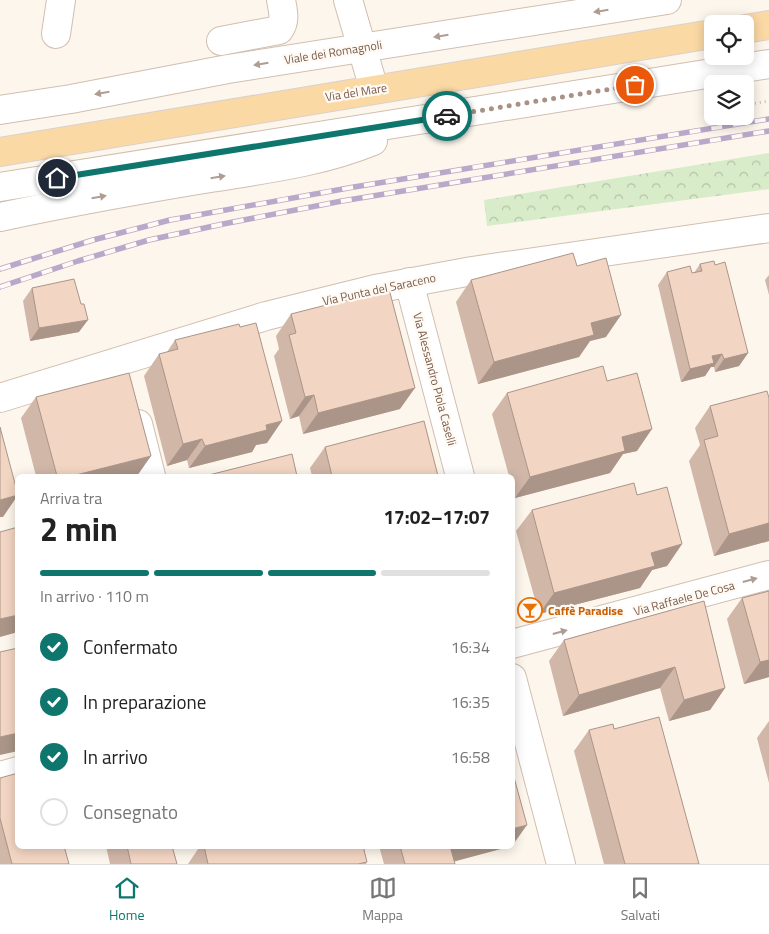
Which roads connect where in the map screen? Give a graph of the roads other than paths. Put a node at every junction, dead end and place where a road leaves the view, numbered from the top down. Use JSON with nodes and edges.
{"nodes":[{"id":1,"x":61,"y":0,"type":"edge"},
{"id":2,"x":281,"y":0,"type":"edge"},
{"id":3,"x":348,"y":0,"type":"edge"},
{"id":4,"x":667,"y":0,"type":"edge"},
{"id":5,"x":769,"y":25,"type":"edge"},
{"id":6,"x":754,"y":28,"type":"edge"},
{"id":7,"x":56,"y":34,"type":"dead end"},
{"id":8,"x":704,"y":35,"type":"edge"},
{"id":9,"x":221,"y":41,"type":"dead end"},
{"id":10,"x":361,"y":48,"type":"junction"},
{"id":11,"x":769,"y":64,"type":"edge"},
{"id":12,"x":374,"y":89,"type":"junction"},
{"id":13,"x":0,"y":110,"type":"edge"},
{"id":14,"x":420,"y":120,"type":"junction"},
{"id":15,"x":0,"y":152,"type":"edge"},
{"id":16,"x":0,"y":188,"type":"edge"},
{"id":17,"x":0,"y":217,"type":"edge"},
{"id":18,"x":769,"y":228,"type":"edge"},
{"id":19,"x":409,"y":282,"type":"junction"},
{"id":20,"x":122,"y":359,"type":"junction"},
{"id":21,"x":0,"y":398,"type":"edge"},
{"id":22,"x":151,"y":474,"type":"edge"},
{"id":23,"x":459,"y":474,"type":"edge"},
{"id":24,"x":769,"y":575,"type":"edge"},
{"id":25,"x":515,"y":643,"type":"edge"},
{"id":26,"x":515,"y":689,"type":"edge"},
{"id":27,"x":15,"y":772,"type":"edge"},
{"id":28,"x":0,"y":776,"type":"edge"},
{"id":29,"x":561,"y":864,"type":"edge"}],
"edges":[{"from":1,"to":7,"type":"street"},
{"from":2,"to":9,"type":"street"},
{"from":3,"to":10,"type":"street"},
{"from":4,"to":10,"type":"street","name":"Viale dei Romagnoli","one_way":true},
{"from":5,"to":6,"type":"main road"},
{"from":8,"to":12,"type":"main road","name":"Via del Mare"},
{"from":10,"to":12,"type":"street"},
{"from":10,"to":13,"type":"street","name":"Viale dei Romagnoli","one_way":true},
{"from":11,"to":14,"type":"street"},
{"from":12,"to":15,"type":"main road","name":"Via del Mare"},
{"from":14,"to":16,"type":"street"},
{"from":17,"to":14,"type":"street","one_way":true},
{"from":18,"to":19,"type":"street","name":"Via Punta del Saraceno"},
{"from":19,"to":20,"type":"street","name":"Via Punta del Saraceno"},
{"from":19,"to":23,"type":"street","name":"Via Alessandro Piola Caselli"},
{"from":20,"to":21,"type":"street","name":"Via Punta del Saraceno"},
{"from":20,"to":22,"type":"street"},
{"from":25,"to":24,"type":"street","name":"Via Raffaele De Cosa","one_way":true},
{"from":26,"to":29,"type":"street"},
{"from":27,"to":28,"type":"street"}]}
